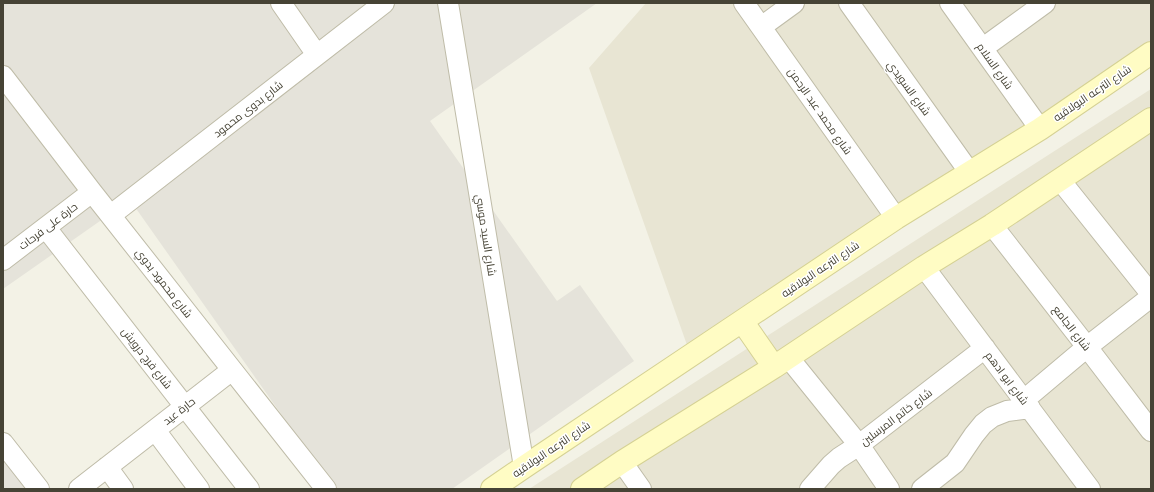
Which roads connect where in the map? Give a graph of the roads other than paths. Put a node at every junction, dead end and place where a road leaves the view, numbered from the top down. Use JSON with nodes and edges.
{"nodes":[{"id":1,"x":281,"y":3,"type":"edge"},
{"id":2,"x":384,"y":3,"type":"edge"},
{"id":3,"x":448,"y":3,"type":"edge"},
{"id":4,"x":744,"y":3,"type":"edge"},
{"id":5,"x":794,"y":3,"type":"edge"},
{"id":6,"x":849,"y":3,"type":"edge"},
{"id":7,"x":950,"y":3,"type":"edge"},
{"id":8,"x":1044,"y":3,"type":"edge"},
{"id":9,"x":761,"y":27,"type":"junction"},
{"id":10,"x":983,"y":48,"type":"junction"},
{"id":11,"x":1151,"y":53,"type":"edge"},
{"id":12,"x":317,"y":55,"type":"junction"},
{"id":13,"x":3,"y":76,"type":"edge"},
{"id":14,"x":1151,"y":119,"type":"edge"},
{"id":15,"x":1040,"y":129,"type":"junction"},
{"id":16,"x":970,"y":173,"type":"junction"},
{"id":17,"x":1060,"y":180,"type":"junction"},
{"id":18,"x":92,"y":192,"type":"junction"},
{"id":19,"x":111,"y":215,"type":"junction"},
{"id":20,"x":896,"y":218,"type":"junction"},
{"id":21,"x":992,"y":225,"type":"junction"},
{"id":22,"x":46,"y":228,"type":"junction"},
{"id":23,"x":3,"y":260,"type":"edge"},
{"id":24,"x":924,"y":267,"type":"junction"},
{"id":25,"x":1151,"y":294,"type":"edge"},
{"id":26,"x":1151,"y":297,"type":"edge"},
{"id":27,"x":742,"y":321,"type":"junction"},
{"id":28,"x":1087,"y":347,"type":"junction"},
{"id":29,"x":985,"y":348,"type":"junction"},
{"id":30,"x":781,"y":362,"type":"junction"},
{"id":31,"x":232,"y":370,"type":"junction"},
{"id":32,"x":1027,"y":404,"type":"junction"},
{"id":33,"x":185,"y":407,"type":"junction"},
{"id":34,"x":155,"y":430,"type":"junction"},
{"id":35,"x":1151,"y":431,"type":"edge"},
{"id":36,"x":3,"y":443,"type":"edge"},
{"id":37,"x":859,"y":445,"type":"junction"},
{"id":38,"x":622,"y":462,"type":"junction"},
{"id":39,"x":107,"y":467,"type":"junction"},
{"id":40,"x":524,"y":467,"type":"junction"},
{"id":41,"x":39,"y":489,"type":"edge"},
{"id":42,"x":79,"y":489,"type":"edge"},
{"id":43,"x":124,"y":489,"type":"edge"},
{"id":44,"x":199,"y":489,"type":"edge"},
{"id":45,"x":249,"y":489,"type":"edge"},
{"id":46,"x":326,"y":489,"type":"edge"},
{"id":47,"x":492,"y":489,"type":"edge"},
{"id":48,"x":583,"y":489,"type":"edge"},
{"id":49,"x":641,"y":489,"type":"edge"},
{"id":50,"x":810,"y":489,"type":"edge"},
{"id":51,"x":889,"y":489,"type":"edge"},
{"id":52,"x":922,"y":489,"type":"edge"},
{"id":53,"x":1090,"y":489,"type":"edge"}],
"edges":[{"from":1,"to":12,"type":"street"},
{"from":2,"to":12,"type":"street","name":"شارع بدوى محمود"},
{"from":3,"to":40,"type":"street","name":"شارع السيد موسي"},
{"from":4,"to":9,"type":"street","name":"شارع محمد عبد الرحمن"},
{"from":5,"to":9,"type":"street"},
{"from":6,"to":16,"type":"street","name":"شارع السويدي"},
{"from":7,"to":10,"type":"street","name":"شارع السلام"},
{"from":8,"to":10,"type":"street"},
{"from":9,"to":20,"type":"street","name":"شارع محمد عبد الرحمن"},
{"from":10,"to":15,"type":"street","name":"شارع السلام"},
{"from":11,"to":15,"type":"street","name":"شارع الترعه البولاقيه"},
{"from":12,"to":19,"type":"street","name":"شارع بدوى محمود"},
{"from":13,"to":18,"type":"street","name":"شارع محمود بدوي"},
{"from":14,"to":17,"type":"street"},
{"from":15,"to":16,"type":"street","name":"شارع الترعه البولاقيه"},
{"from":16,"to":20,"type":"street","name":"شارع الترعه البولاقيه"},
{"from":17,"to":21,"type":"street"},
{"from":17,"to":25,"type":"street"},
{"from":18,"to":19,"type":"street","name":"شارع محمود بدوي"},
{"from":18,"to":22,"type":"street","name":"حارة على فرحات"},
{"from":19,"to":31,"type":"street","name":"شارع محمود بدوي"},
{"from":20,"to":27,"type":"street","name":"شارع الترعه البولاقيه"},
{"from":21,"to":24,"type":"street"},
{"from":21,"to":28,"type":"street","name":"شارع الجامع"},
{"from":22,"to":23,"type":"street","name":"حارة على فرحات"},
{"from":22,"to":33,"type":"street","name":"شارع فرج درويش"},
{"from":24,"to":29,"type":"street","name":"شارع ابو ادهم"},
{"from":24,"to":30,"type":"street"},
{"from":26,"to":28,"type":"street"},
{"from":27,"to":30,"type":"street"},
{"from":27,"to":40,"type":"street","name":"شارع الترعه البولاقيه"},
{"from":28,"to":32,"type":"street"},
{"from":28,"to":35,"type":"street","name":"شارع الجامع"},
{"from":29,"to":32,"type":"street","name":"شارع ابو ادهم"},
{"from":29,"to":37,"type":"street","name":"شارع خاتم المرسلين"},
{"from":30,"to":37,"type":"street"},
{"from":30,"to":38,"type":"street"},
{"from":31,"to":33,"type":"street","name":"حارة عيد"},
{"from":31,"to":46,"type":"street","name":"شارع محمود بدوي"},
{"from":32,"to":52,"type":"street"},
{"from":32,"to":53,"type":"street","name":"شارع ابو ادهم"},
{"from":33,"to":34,"type":"street","name":"حارة عيد"},
{"from":33,"to":45,"type":"street","name":"شارع فرج درويش"},
{"from":34,"to":39,"type":"street","name":"حارة عيد"},
{"from":34,"to":44,"type":"street"},
{"from":36,"to":41,"type":"street"},
{"from":37,"to":50,"type":"street","name":"شارع خاتم المرسلين"},
{"from":37,"to":51,"type":"street"},
{"from":38,"to":48,"type":"street"},
{"from":38,"to":49,"type":"street"},
{"from":39,"to":42,"type":"street","name":"حارة عيد"},
{"from":39,"to":43,"type":"street"},
{"from":40,"to":47,"type":"street","name":"شارع الترعه البولاقيه"}]}
